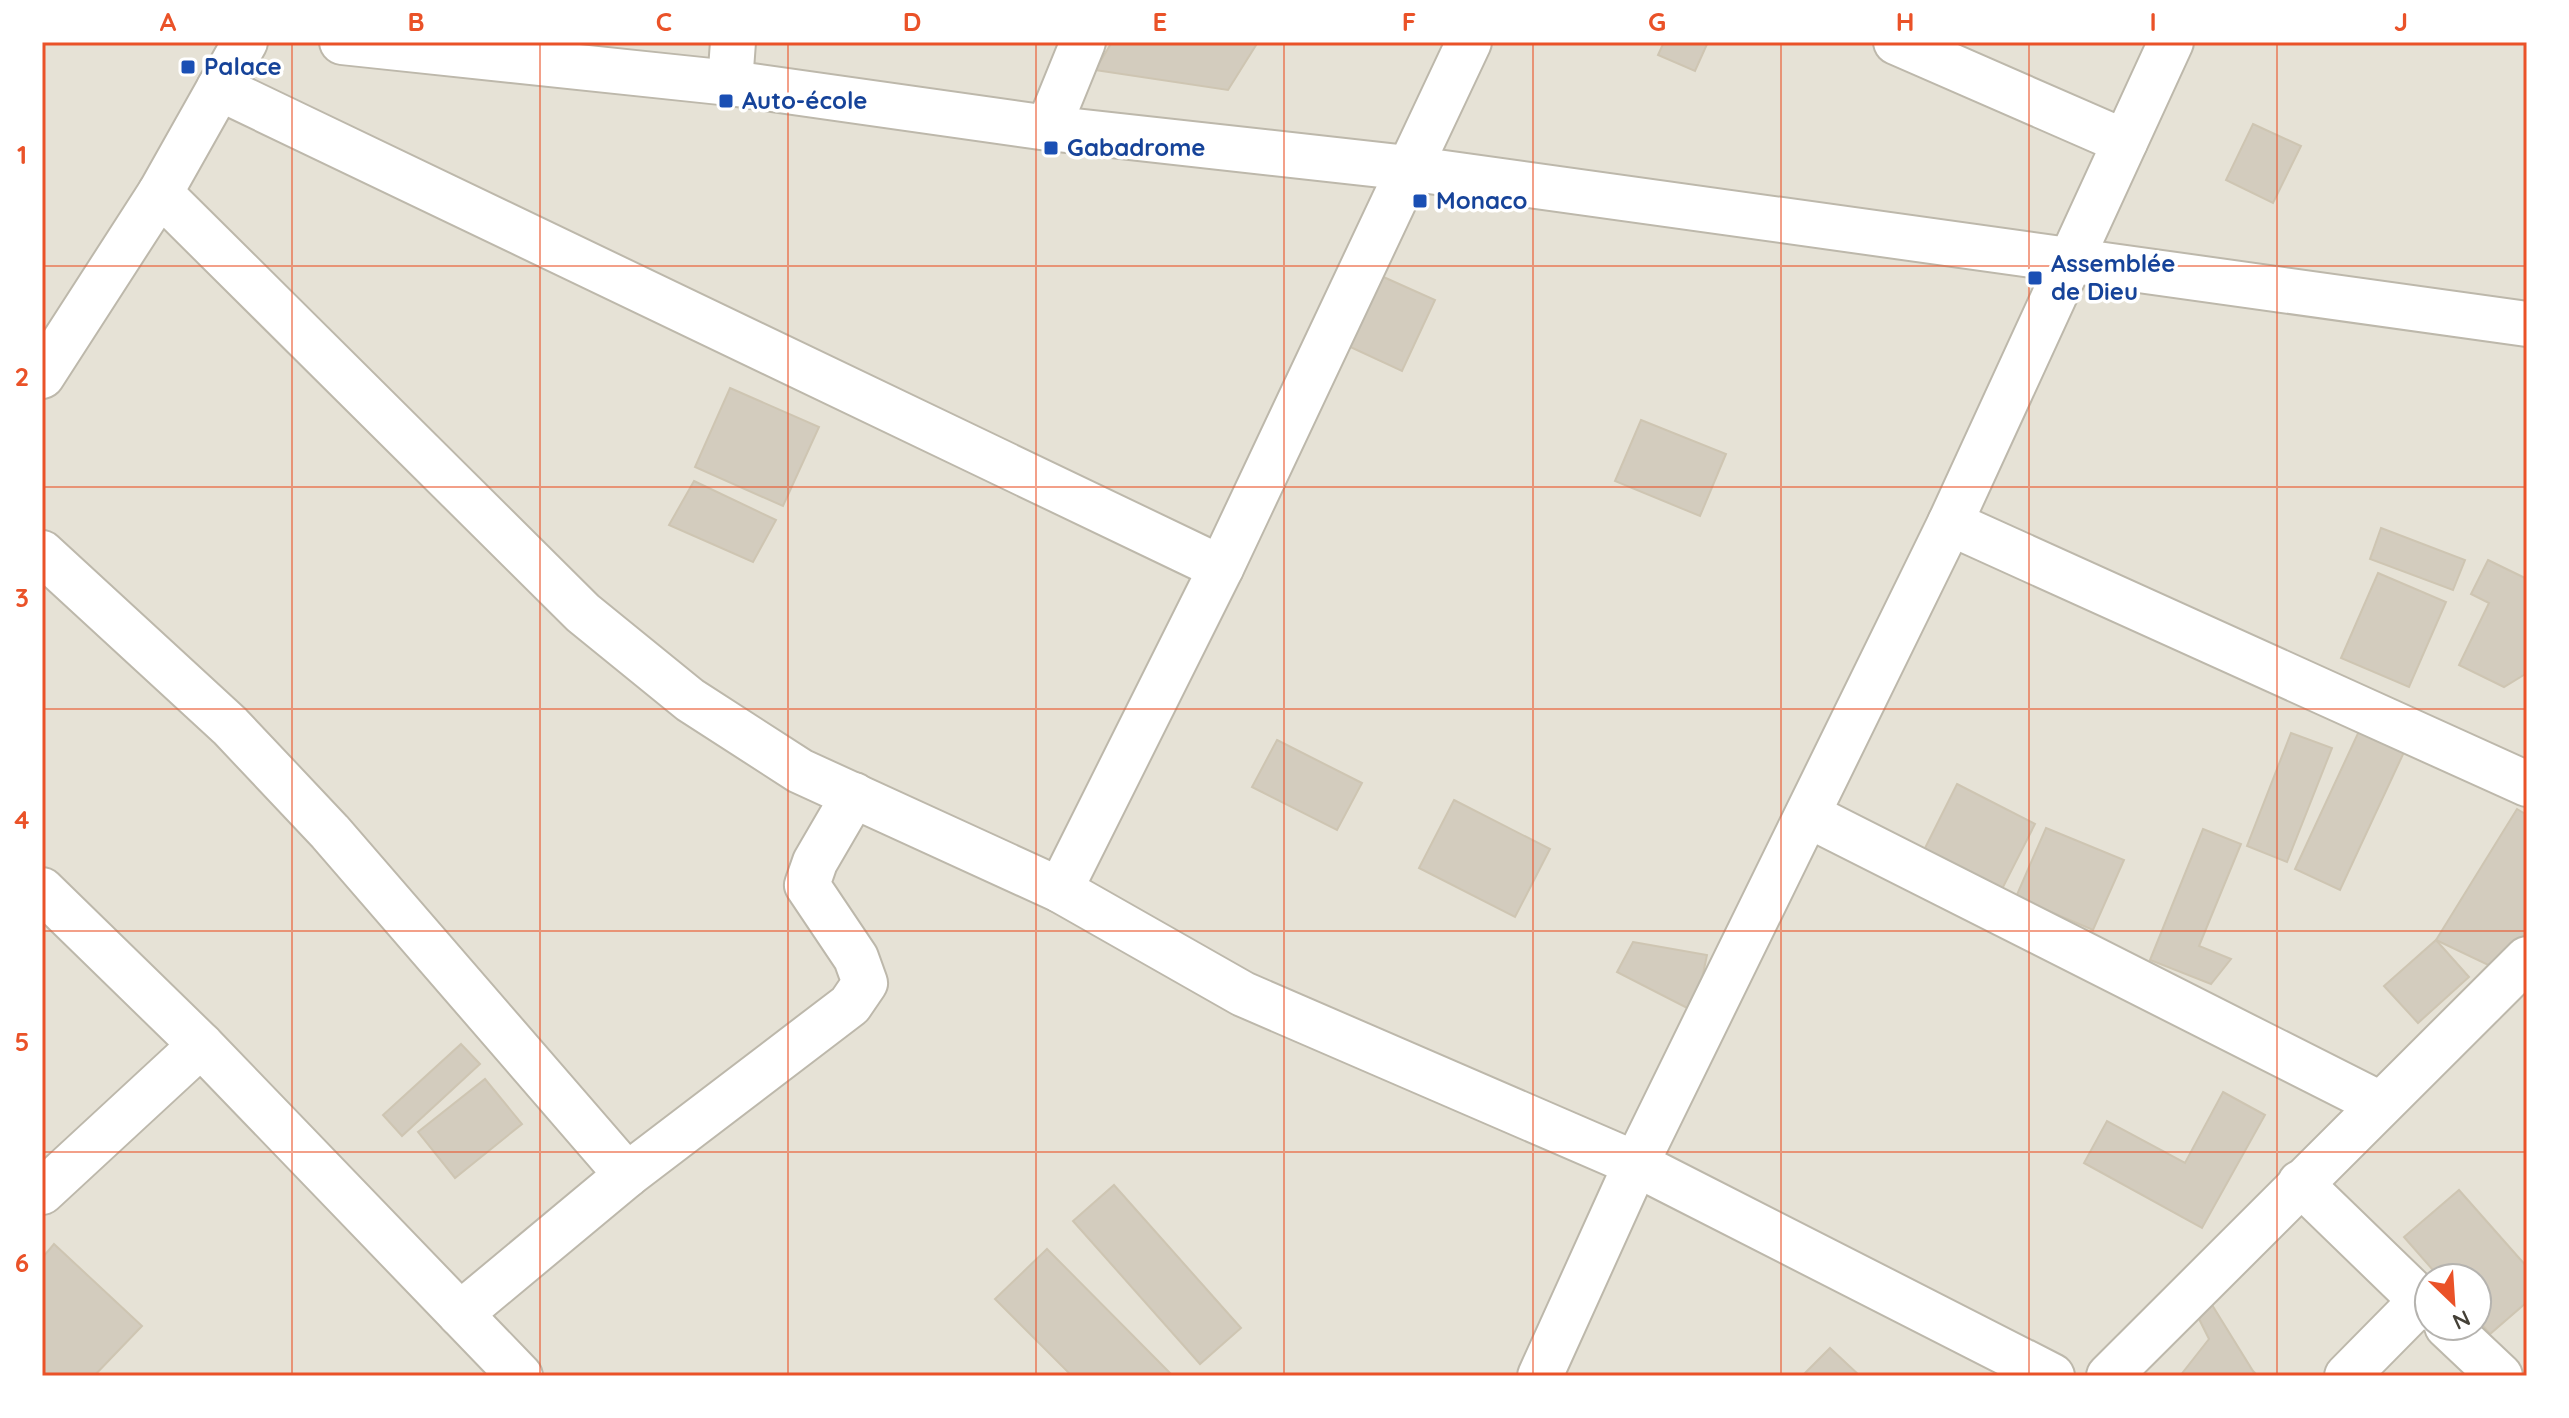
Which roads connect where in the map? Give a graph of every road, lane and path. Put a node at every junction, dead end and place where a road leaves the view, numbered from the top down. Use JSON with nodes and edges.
{"nodes":[{"id":1,"x":245,"y":42,"type":"edge"},
{"id":2,"x":342,"y":42,"type":"edge"},
{"id":3,"x":1083,"y":42,"type":"edge"},
{"id":4,"x":1469,"y":42,"type":"edge"},
{"id":5,"x":1896,"y":42,"type":"edge"},
{"id":6,"x":2171,"y":42,"type":"edge"},
{"id":7,"x":393,"y":44,"type":"edge"},
{"id":8,"x":732,"y":63,"type":"edge"},
{"id":9,"x":219,"y":88,"type":"junction"},
{"id":10,"x":1048,"y":128,"type":"junction"},
{"id":11,"x":2125,"y":142,"type":"junction"},
{"id":12,"x":1408,"y":168,"type":"junction"},
{"id":13,"x":160,"y":193,"type":"junction"},
{"id":14,"x":2071,"y":260,"type":"junction"},
{"id":15,"x":2527,"y":324,"type":"edge"},
{"id":16,"x":42,"y":376,"type":"edge"},
{"id":17,"x":1950,"y":523,"type":"junction"},
{"id":18,"x":42,"y":553,"type":"edge"},
{"id":19,"x":1221,"y":568,"type":"junction"},
{"id":20,"x":2527,"y":784,"type":"edge"},
{"id":21,"x":854,"y":795,"type":"junction"},
{"id":22,"x":1808,"y":815,"type":"junction"},
{"id":23,"x":42,"y":890,"type":"edge"},
{"id":24,"x":1060,"y":890,"type":"junction"},
{"id":25,"x":2527,"y":959,"type":"edge"},
{"id":26,"x":201,"y":1045,"type":"junction"},
{"id":27,"x":2380,"y":1104,"type":"junction"},
{"id":28,"x":1636,"y":1164,"type":"junction"},
{"id":29,"x":627,"y":1175,"type":"junction"},
{"id":30,"x":2300,"y":1183,"type":"junction"},
{"id":31,"x":42,"y":1192,"type":"edge"},
{"id":32,"x":2413,"y":1293,"type":"edge"},
{"id":33,"x":460,"y":1314,"type":"junction"},
{"id":34,"x":2413,"y":1326,"type":"edge"},
{"id":35,"x":2464,"y":1342,"type":"edge"},
{"id":36,"x":520,"y":1376,"type":"edge"},
{"id":37,"x":1540,"y":1376,"type":"edge"},
{"id":38,"x":2052,"y":1376,"type":"edge"},
{"id":39,"x":2109,"y":1376,"type":"edge"},
{"id":40,"x":2347,"y":1376,"type":"edge"},
{"id":41,"x":2500,"y":1376,"type":"edge"}],
"edges":[{"from":1,"to":9,"type":"street"},
{"from":2,"to":7,"type":"street"},
{"from":3,"to":10,"type":"street"},
{"from":4,"to":12,"type":"street"},
{"from":5,"to":11,"type":"street"},
{"from":6,"to":11,"type":"street"},
{"from":7,"to":8,"type":"street"},
{"from":8,"to":10,"type":"street"},
{"from":9,"to":13,"type":"street"},
{"from":9,"to":19,"type":"street"},
{"from":10,"to":12,"type":"street"},
{"from":11,"to":14,"type":"street"},
{"from":12,"to":14,"type":"street"},
{"from":12,"to":19,"type":"street"},
{"from":13,"to":16,"type":"street"},
{"from":13,"to":21,"type":"street"},
{"from":14,"to":15,"type":"street"},
{"from":14,"to":17,"type":"street"},
{"from":17,"to":20,"type":"street"},
{"from":17,"to":22,"type":"street"},
{"from":18,"to":29,"type":"street"},
{"from":19,"to":24,"type":"street"},
{"from":21,"to":24,"type":"street"},
{"from":21,"to":29,"type":"street"},
{"from":22,"to":27,"type":"street"},
{"from":22,"to":28,"type":"street"},
{"from":23,"to":26,"type":"street"},
{"from":24,"to":28,"type":"street"},
{"from":25,"to":27,"type":"street"},
{"from":26,"to":31,"type":"street"},
{"from":26,"to":33,"type":"street"},
{"from":27,"to":30,"type":"street"},
{"from":28,"to":37,"type":"street"},
{"from":28,"to":38,"type":"street"},
{"from":29,"to":33,"type":"street"},
{"from":30,"to":32,"type":"street"},
{"from":30,"to":39,"type":"street"},
{"from":33,"to":36,"type":"street"},
{"from":34,"to":40,"type":"street"},
{"from":35,"to":41,"type":"street"}]}
